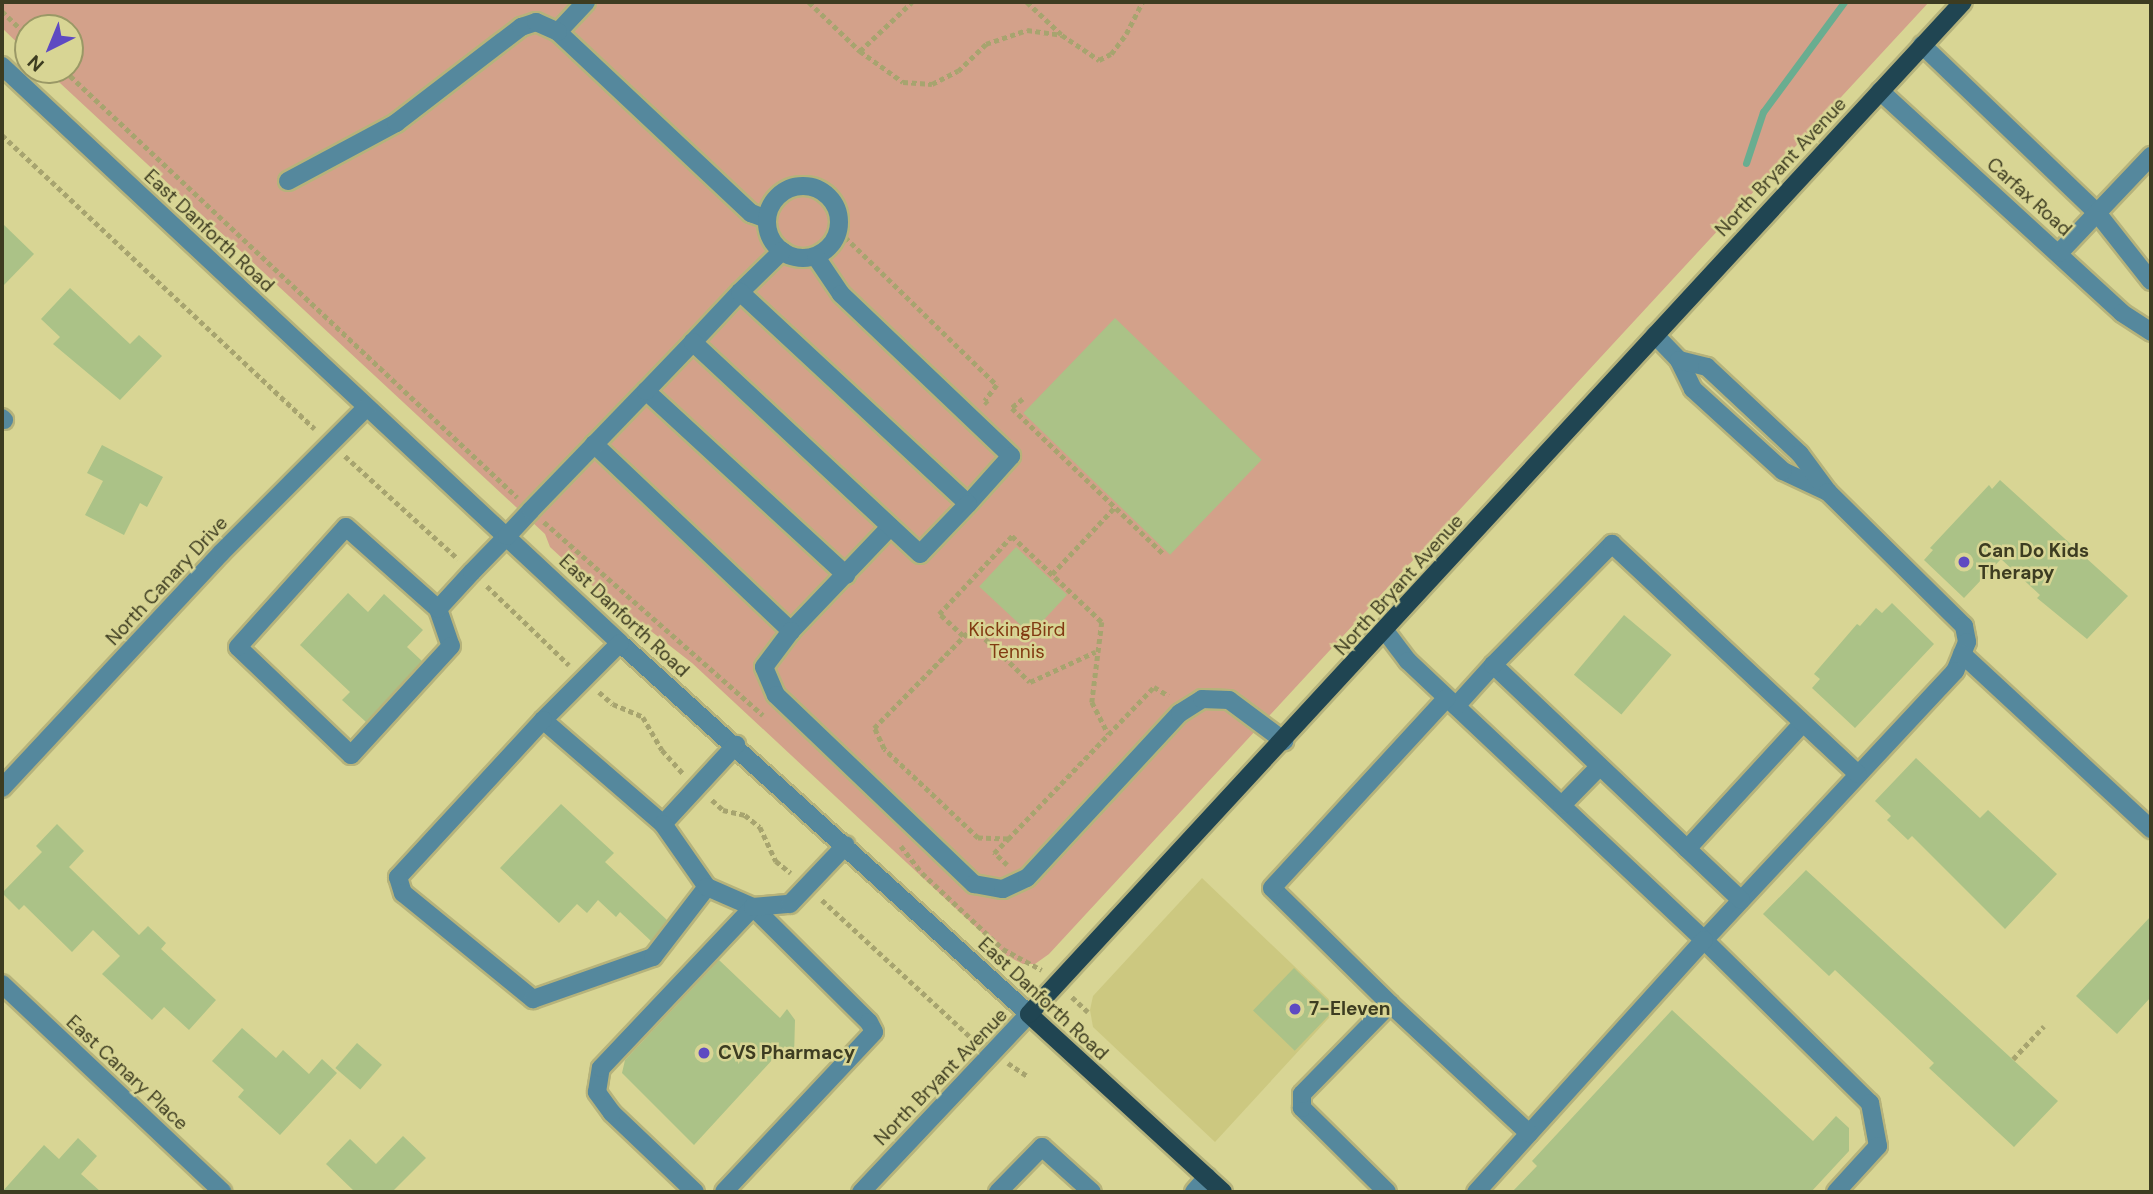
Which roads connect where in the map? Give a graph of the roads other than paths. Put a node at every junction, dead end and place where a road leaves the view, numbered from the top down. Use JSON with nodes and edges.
{"nodes":[{"id":1,"x":586,"y":2,"type":"edge"},
{"id":2,"x":1962,"y":2,"type":"edge"},
{"id":3,"x":558,"y":32,"type":"junction"},
{"id":4,"x":1922,"y":45,"type":"junction"},
{"id":5,"x":2,"y":66,"type":"edge"},
{"id":6,"x":1880,"y":91,"type":"junction"},
{"id":7,"x":2151,"y":156,"type":"edge"},
{"id":8,"x":288,"y":181,"type":"dead end"},
{"id":9,"x":2098,"y":214,"type":"junction"},
{"id":10,"x":767,"y":219,"type":"junction"},
{"id":11,"x":782,"y":251,"type":"junction"},
{"id":12,"x":2059,"y":253,"type":"junction"},
{"id":13,"x":816,"y":257,"type":"junction"},
{"id":14,"x":2151,"y":281,"type":"edge"},
{"id":15,"x":740,"y":292,"type":"junction"},
{"id":16,"x":2151,"y":332,"type":"edge"},
{"id":17,"x":1655,"y":335,"type":"junction"},
{"id":18,"x":692,"y":342,"type":"junction"},
{"id":19,"x":1679,"y":360,"type":"junction"},
{"id":20,"x":646,"y":391,"type":"junction"},
{"id":21,"x":367,"y":407,"type":"junction"},
{"id":22,"x":594,"y":444,"type":"junction"},
{"id":23,"x":1828,"y":492,"type":"junction"},
{"id":24,"x":968,"y":504,"type":"junction"},
{"id":25,"x":890,"y":527,"type":"junction"},
{"id":26,"x":507,"y":537,"type":"junction"},
{"id":27,"x":845,"y":575,"type":"junction"},
{"id":28,"x":438,"y":609,"type":"junction"},
{"id":29,"x":791,"y":631,"type":"junction"},
{"id":30,"x":1386,"y":632,"type":"junction"},
{"id":31,"x":620,"y":643,"type":"junction"},
{"id":32,"x":1962,"y":654,"type":"junction"},
{"id":33,"x":1493,"y":665,"type":"junction"},
{"id":34,"x":1452,"y":702,"type":"junction"},
{"id":35,"x":543,"y":720,"type":"junction"},
{"id":36,"x":1803,"y":723,"type":"junction"},
{"id":37,"x":1284,"y":741,"type":"junction"},
{"id":38,"x":736,"y":745,"type":"junction"},
{"id":39,"x":1600,"y":766,"type":"junction"},
{"id":40,"x":1858,"y":774,"type":"junction"},
{"id":41,"x":2,"y":789,"type":"edge"},
{"id":42,"x":1562,"y":805,"type":"junction"},
{"id":43,"x":663,"y":824,"type":"junction"},
{"id":44,"x":2151,"y":829,"type":"edge"},
{"id":45,"x":846,"y":845,"type":"junction"},
{"id":46,"x":1687,"y":849,"type":"junction"},
{"id":47,"x":707,"y":887,"type":"junction"},
{"id":48,"x":1741,"y":900,"type":"junction"},
{"id":49,"x":753,"y":907,"type":"junction"},
{"id":50,"x":1704,"y":940,"type":"junction"},
{"id":51,"x":2,"y":984,"type":"edge"},
{"id":52,"x":1390,"y":1004,"type":"junction"},
{"id":53,"x":1029,"y":1014,"type":"junction"},
{"id":54,"x":1529,"y":1133,"type":"junction"},
{"id":55,"x":1207,"y":1177,"type":"junction"},
{"id":56,"x":223,"y":1192,"type":"edge"},
{"id":57,"x":695,"y":1192,"type":"edge"},
{"id":58,"x":724,"y":1192,"type":"edge"},
{"id":59,"x":861,"y":1192,"type":"edge"},
{"id":60,"x":998,"y":1192,"type":"edge"},
{"id":61,"x":1092,"y":1192,"type":"edge"},
{"id":62,"x":1194,"y":1192,"type":"edge"},
{"id":63,"x":1223,"y":1192,"type":"edge"},
{"id":64,"x":1387,"y":1192,"type":"edge"},
{"id":65,"x":1476,"y":1192,"type":"edge"},
{"id":66,"x":1836,"y":1192,"type":"edge"}],
"edges":[{"from":1,"to":3,"type":"street"},
{"from":2,"to":4,"type":"main road","name":"North Bryant Avenue"},
{"from":3,"to":8,"type":"street"},
{"from":3,"to":10,"type":"street"},
{"from":4,"to":6,"type":"main road","name":"North Bryant Avenue"},
{"from":4,"to":9,"type":"street","name":"Carfax Road"},
{"from":5,"to":21,"type":"street","name":"East Danforth Road"},
{"from":6,"to":12,"type":"street","name":"Carfax Road"},
{"from":6,"to":17,"type":"main road","name":"North Bryant Avenue"},
{"from":7,"to":9,"type":"street"},
{"from":9,"to":12,"type":"street"},
{"from":9,"to":14,"type":"street","name":"Carfax Road"},
{"from":10,"to":11,"type":"street"},
{"from":10,"to":13,"type":"street"},
{"from":11,"to":13,"type":"street"},
{"from":11,"to":15,"type":"street"},
{"from":12,"to":16,"type":"street","name":"Carfax Road"},
{"from":13,"to":24,"type":"street"},
{"from":15,"to":18,"type":"street"},
{"from":15,"to":24,"type":"street"},
{"from":17,"to":19,"type":"street"},
{"from":17,"to":30,"type":"main road","name":"North Bryant Avenue"},
{"from":18,"to":20,"type":"street"},
{"from":18,"to":25,"type":"street"},
{"from":19,"to":23,"type":"street"},
{"from":19,"to":23,"type":"street"},
{"from":20,"to":22,"type":"street"},
{"from":20,"to":27,"type":"street"},
{"from":21,"to":26,"type":"street","name":"East Danforth Road"},
{"from":21,"to":41,"type":"street","name":"North Canary Drive"},
{"from":22,"to":26,"type":"street"},
{"from":22,"to":29,"type":"street"},
{"from":23,"to":32,"type":"street"},
{"from":24,"to":25,"type":"street"},
{"from":25,"to":27,"type":"street"},
{"from":26,"to":28,"type":"street"},
{"from":26,"to":31,"type":"street","name":"East Danforth Road"},
{"from":27,"to":29,"type":"street"},
{"from":28,"to":28,"type":"street"},
{"from":29,"to":37,"type":"street"},
{"from":30,"to":34,"type":"street"},
{"from":30,"to":37,"type":"main road","name":"North Bryant Avenue"},
{"from":31,"to":35,"type":"street"},
{"from":31,"to":38,"type":"street","name":"East Danforth Road"},
{"from":32,"to":40,"type":"street"},
{"from":32,"to":44,"type":"street"},
{"from":33,"to":34,"type":"street"},
{"from":33,"to":36,"type":"street"},
{"from":33,"to":39,"type":"street"},
{"from":34,"to":42,"type":"street"},
{"from":34,"to":52,"type":"street"},
{"from":35,"to":43,"type":"street"},
{"from":35,"to":47,"type":"street"},
{"from":36,"to":40,"type":"street"},
{"from":36,"to":46,"type":"street"},
{"from":37,"to":53,"type":"main road","name":"North Bryant Avenue"},
{"from":38,"to":43,"type":"street"},
{"from":38,"to":45,"type":"street","name":"East Danforth Road"},
{"from":39,"to":42,"type":"street"},
{"from":39,"to":46,"type":"street"},
{"from":40,"to":48,"type":"street"},
{"from":42,"to":50,"type":"street"},
{"from":43,"to":47,"type":"street"},
{"from":45,"to":49,"type":"street"},
{"from":45,"to":53,"type":"street","name":"East Danforth Road"},
{"from":46,"to":48,"type":"street"},
{"from":47,"to":49,"type":"street"},
{"from":48,"to":50,"type":"street"},
{"from":49,"to":57,"type":"street"},
{"from":49,"to":58,"type":"street"},
{"from":50,"to":54,"type":"street"},
{"from":50,"to":66,"type":"street"},
{"from":51,"to":56,"type":"street","name":"East Canary Place"},
{"from":52,"to":54,"type":"street"},
{"from":52,"to":64,"type":"street"},
{"from":53,"to":55,"type":"main road","name":"East Danforth Road"},
{"from":53,"to":59,"type":"street","name":"North Bryant Avenue"},
{"from":54,"to":65,"type":"street"},
{"from":55,"to":62,"type":"street"},
{"from":55,"to":63,"type":"main road","name":"East Danforth Road"},
{"from":60,"to":61,"type":"street"}]}
